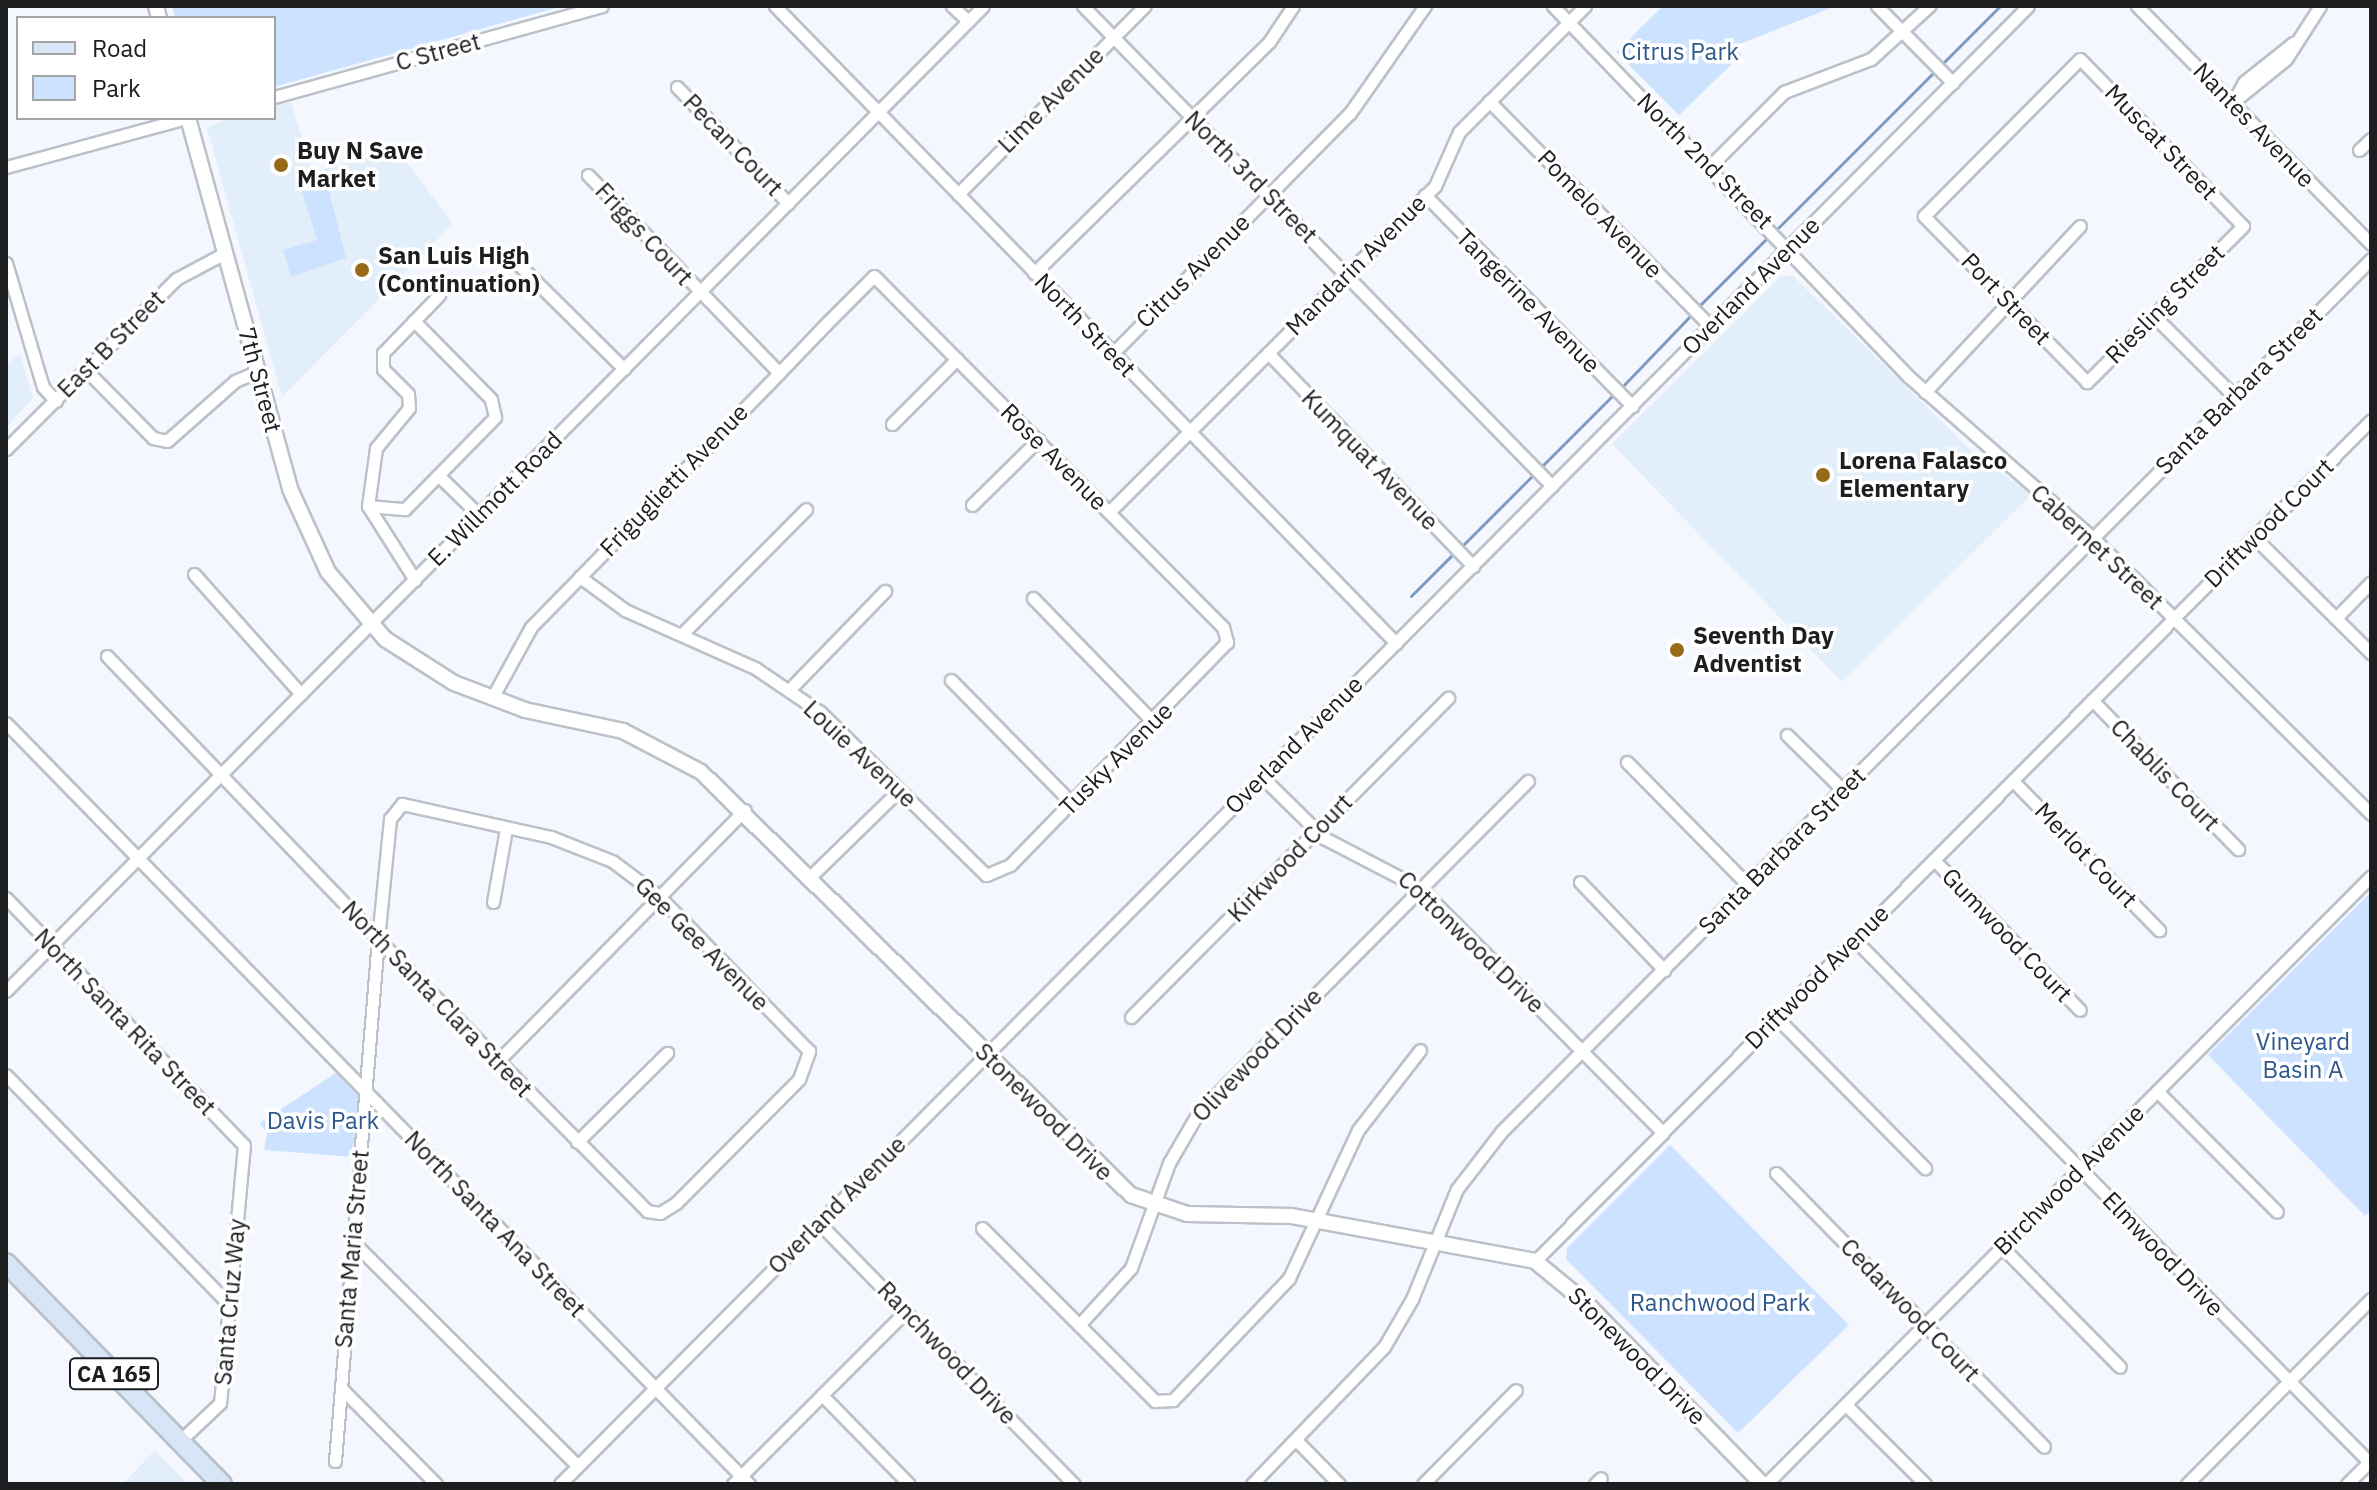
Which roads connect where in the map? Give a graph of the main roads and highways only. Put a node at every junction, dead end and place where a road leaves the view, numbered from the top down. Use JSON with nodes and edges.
{"nodes":[{"id":1,"x":6,"y":1263,"type":"edge"},
{"id":2,"x":222,"y":1484,"type":"edge"}],
"edges":[{"from":1,"to":2,"type":"main road","number":"CA 165"}]}
